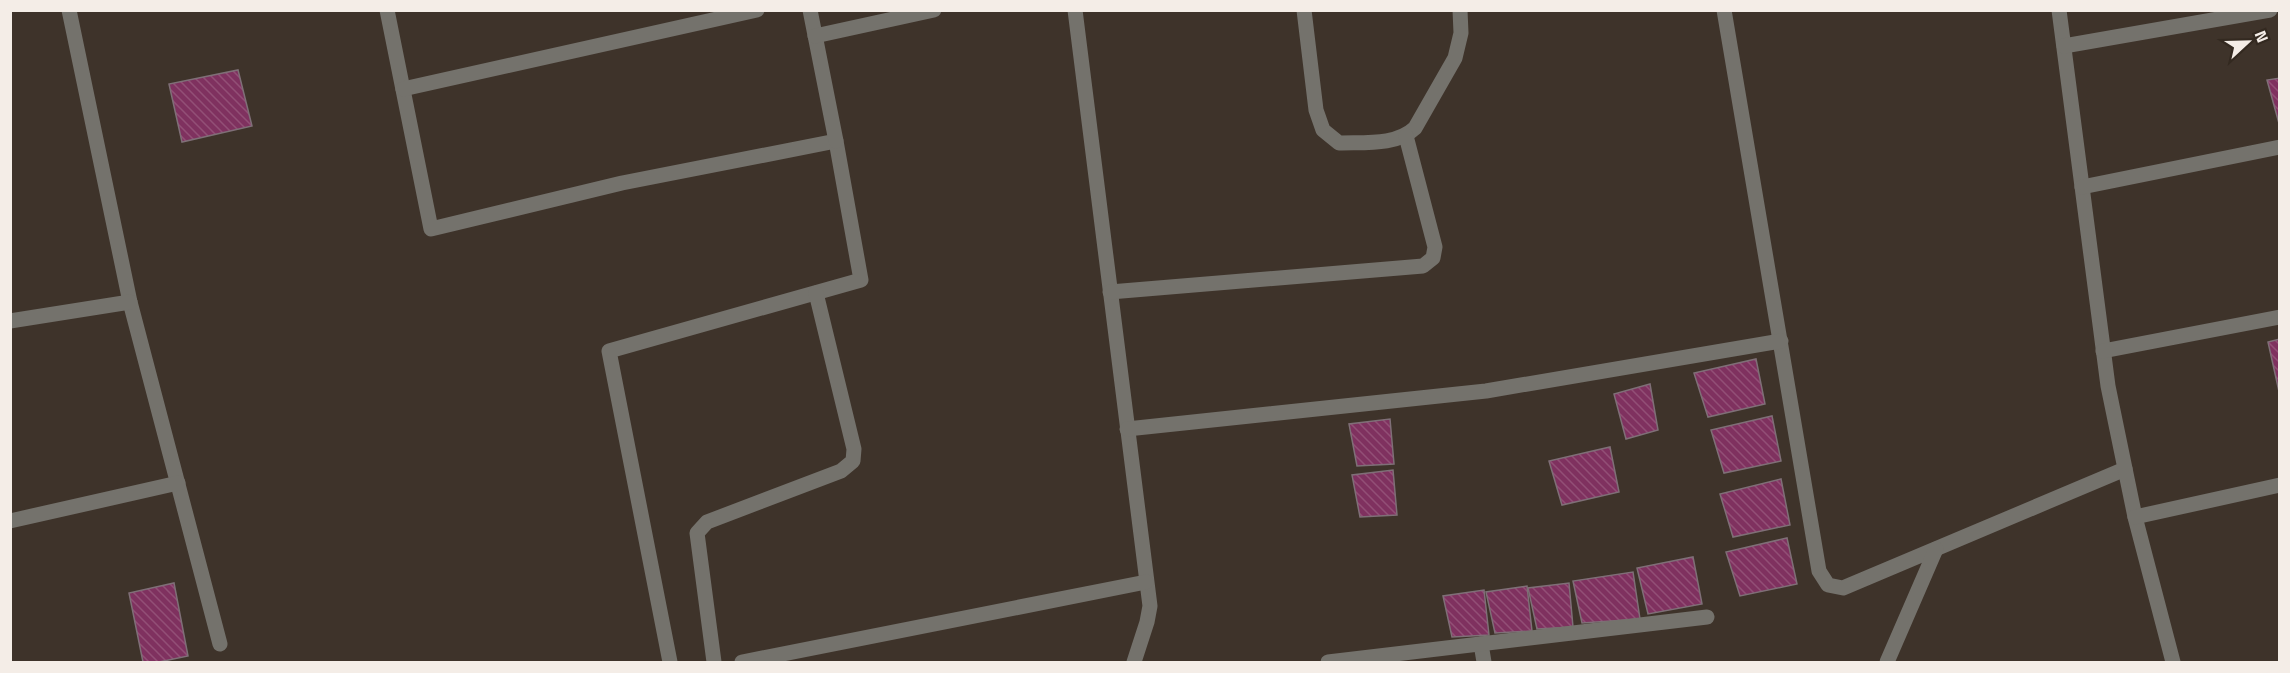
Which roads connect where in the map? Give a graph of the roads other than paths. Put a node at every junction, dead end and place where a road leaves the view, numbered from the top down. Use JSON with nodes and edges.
{"nodes":[{"id":1,"x":69,"y":10,"type":"edge"},
{"id":2,"x":387,"y":10,"type":"edge"},
{"id":3,"x":757,"y":10,"type":"edge"},
{"id":4,"x":810,"y":10,"type":"edge"},
{"id":5,"x":934,"y":10,"type":"edge"},
{"id":6,"x":1075,"y":10,"type":"edge"},
{"id":7,"x":1304,"y":10,"type":"edge"},
{"id":8,"x":1460,"y":10,"type":"edge"},
{"id":9,"x":1724,"y":10,"type":"edge"},
{"id":10,"x":2059,"y":10,"type":"edge"},
{"id":11,"x":2270,"y":10,"type":"edge"},
{"id":12,"x":815,"y":36,"type":"junction"},
{"id":13,"x":2064,"y":46,"type":"junction"},
{"id":14,"x":403,"y":89,"type":"junction"},
{"id":15,"x":1406,"y":136,"type":"junction"},
{"id":16,"x":836,"y":141,"type":"junction"},
{"id":17,"x":2280,"y":147,"type":"edge"},
{"id":18,"x":2082,"y":187,"type":"junction"},
{"id":19,"x":1110,"y":292,"type":"junction"},
{"id":20,"x":816,"y":293,"type":"junction"},
{"id":21,"x":130,"y":302,"type":"junction"},
{"id":22,"x":2280,"y":317,"type":"edge"},
{"id":23,"x":10,"y":321,"type":"edge"},
{"id":24,"x":1781,"y":341,"type":"junction"},
{"id":25,"x":2103,"y":351,"type":"junction"},
{"id":26,"x":1127,"y":429,"type":"junction"},
{"id":27,"x":2125,"y":469,"type":"junction"},
{"id":28,"x":178,"y":483,"type":"junction"},
{"id":29,"x":2280,"y":485,"type":"edge"},
{"id":30,"x":2135,"y":517,"type":"junction"},
{"id":31,"x":10,"y":521,"type":"edge"},
{"id":32,"x":1936,"y":549,"type":"junction"},
{"id":33,"x":1146,"y":582,"type":"junction"},
{"id":34,"x":1707,"y":617,"type":"dead end"},
{"id":35,"x":220,"y":644,"type":"dead end"},
{"id":36,"x":1481,"y":644,"type":"junction"},
{"id":37,"x":669,"y":663,"type":"edge"},
{"id":38,"x":714,"y":663,"type":"edge"},
{"id":39,"x":742,"y":663,"type":"edge"},
{"id":40,"x":1134,"y":663,"type":"edge"},
{"id":41,"x":1328,"y":663,"type":"edge"},
{"id":42,"x":1484,"y":663,"type":"edge"},
{"id":43,"x":1887,"y":663,"type":"edge"},
{"id":44,"x":2173,"y":663,"type":"edge"}],
"edges":[{"from":1,"to":21,"type":"street"},
{"from":2,"to":14,"type":"street"},
{"from":3,"to":14,"type":"street"},
{"from":4,"to":12,"type":"street"},
{"from":5,"to":12,"type":"street"},
{"from":6,"to":19,"type":"street"},
{"from":7,"to":15,"type":"street"},
{"from":8,"to":15,"type":"street"},
{"from":9,"to":24,"type":"street"},
{"from":10,"to":13,"type":"street"},
{"from":11,"to":13,"type":"street"},
{"from":12,"to":16,"type":"street"},
{"from":13,"to":18,"type":"street"},
{"from":14,"to":16,"type":"street"},
{"from":15,"to":19,"type":"street"},
{"from":16,"to":20,"type":"street"},
{"from":17,"to":18,"type":"street"},
{"from":18,"to":25,"type":"street"},
{"from":19,"to":26,"type":"street"},
{"from":20,"to":37,"type":"street"},
{"from":20,"to":38,"type":"street"},
{"from":21,"to":23,"type":"street"},
{"from":21,"to":28,"type":"street"},
{"from":22,"to":25,"type":"street"},
{"from":24,"to":26,"type":"street"},
{"from":24,"to":32,"type":"street"},
{"from":25,"to":27,"type":"street"},
{"from":26,"to":33,"type":"street"},
{"from":27,"to":30,"type":"street"},
{"from":27,"to":32,"type":"street"},
{"from":28,"to":31,"type":"street"},
{"from":28,"to":35,"type":"street"},
{"from":29,"to":30,"type":"street"},
{"from":30,"to":44,"type":"street"},
{"from":32,"to":43,"type":"street"},
{"from":33,"to":39,"type":"street"},
{"from":33,"to":40,"type":"street"},
{"from":34,"to":36,"type":"street"},
{"from":36,"to":41,"type":"street"},
{"from":36,"to":42,"type":"street"}]}
